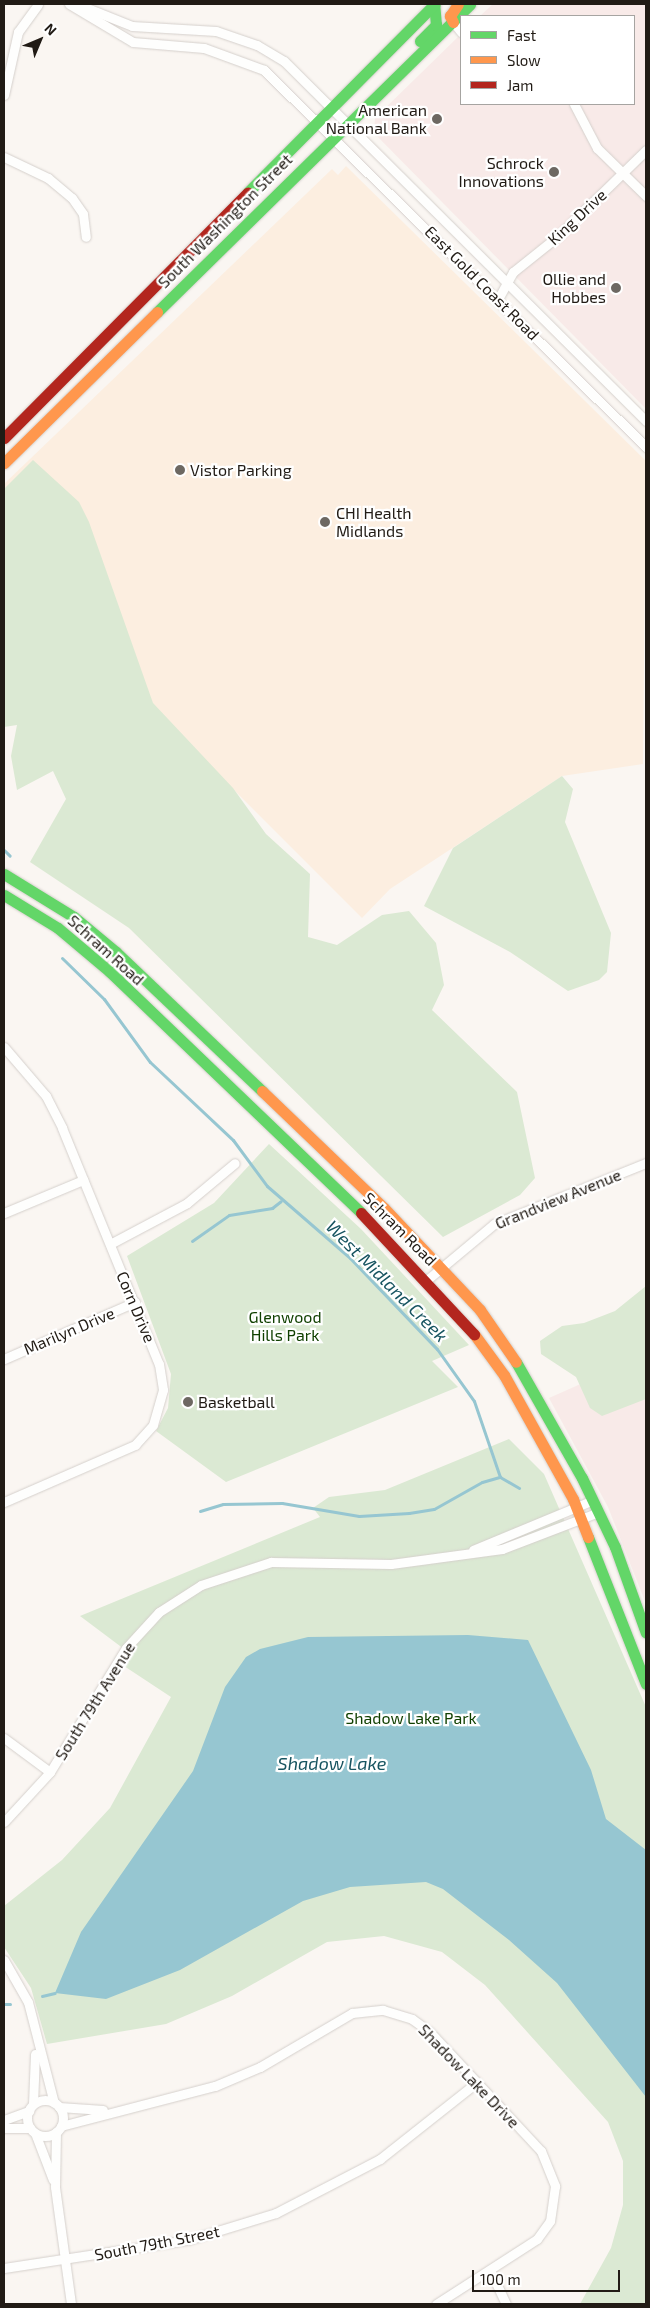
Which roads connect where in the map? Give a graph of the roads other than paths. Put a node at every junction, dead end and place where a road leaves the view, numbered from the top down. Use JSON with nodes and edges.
{"nodes":[{"id":1,"x":38,"y":4,"type":"edge"},
{"id":2,"x":69,"y":4,"type":"edge"},
{"id":3,"x":77,"y":4,"type":"edge"},
{"id":4,"x":434,"y":4,"type":"edge"},
{"id":5,"x":458,"y":4,"type":"edge"},
{"id":6,"x":470,"y":4,"type":"edge"},
{"id":7,"x":453,"y":22,"type":"junction"},
{"id":8,"x":460,"y":31,"type":"edge"},
{"id":9,"x":384,"y":87,"type":"junction"},
{"id":10,"x":4,"y":95,"type":"edge"},
{"id":11,"x":575,"y":105,"type":"edge"},
{"id":12,"x":332,"y":107,"type":"junction"},
{"id":13,"x":319,"y":120,"type":"junction"},
{"id":14,"x":348,"y":122,"type":"junction"},
{"id":15,"x":334,"y":136,"type":"junction"},
{"id":16,"x":646,"y":150,"type":"edge"},
{"id":17,"x":4,"y":157,"type":"edge"},
{"id":18,"x":622,"y":174,"type":"junction"},
{"id":19,"x":646,"y":196,"type":"edge"},
{"id":20,"x":86,"y":237,"type":"dead end"},
{"id":21,"x":505,"y":281,"type":"junction"},
{"id":22,"x":488,"y":289,"type":"junction"},
{"id":23,"x":498,"y":299,"type":"junction"},
{"id":24,"x":646,"y":421,"type":"edge"},
{"id":25,"x":4,"y":438,"type":"edge"},
{"id":26,"x":646,"y":446,"type":"edge"},
{"id":27,"x":4,"y":463,"type":"edge"},
{"id":28,"x":4,"y":874,"type":"edge"},
{"id":29,"x":4,"y":895,"type":"edge"},
{"id":30,"x":4,"y":1049,"type":"edge"},
{"id":31,"x":235,"y":1163,"type":"dead end"},
{"id":32,"x":646,"y":1163,"type":"edge"},
{"id":33,"x":83,"y":1180,"type":"junction"},
{"id":34,"x":4,"y":1213,"type":"edge"},
{"id":35,"x":110,"y":1244,"type":"junction"},
{"id":36,"x":441,"y":1267,"type":"junction"},
{"id":37,"x":428,"y":1280,"type":"junction"},
{"id":38,"x":135,"y":1302,"type":"junction"},
{"id":39,"x":4,"y":1359,"type":"edge"},
{"id":40,"x":593,"y":1500,"type":"junction"},
{"id":41,"x":4,"y":1502,"type":"edge"},
{"id":42,"x":576,"y":1507,"type":"junction"},
{"id":43,"x":599,"y":1512,"type":"junction"},
{"id":44,"x":582,"y":1520,"type":"junction"},
{"id":45,"x":459,"y":1556,"type":"junction"},
{"id":46,"x":646,"y":1633,"type":"edge"},
{"id":47,"x":646,"y":1684,"type":"edge"},
{"id":48,"x":4,"y":1738,"type":"edge"},
{"id":49,"x":50,"y":1772,"type":"junction"},
{"id":50,"x":4,"y":1822,"type":"edge"},
{"id":51,"x":4,"y":1960,"type":"edge"},
{"id":52,"x":35,"y":2036,"type":"junction"},
{"id":53,"x":477,"y":2082,"type":"junction"},
{"id":54,"x":57,"y":2105,"type":"junction"},
{"id":55,"x":31,"y":2108,"type":"junction"},
{"id":56,"x":111,"y":2111,"type":"junction"},
{"id":57,"x":4,"y":2120,"type":"edge"},
{"id":58,"x":4,"y":2128,"type":"edge"},
{"id":59,"x":59,"y":2129,"type":"junction"},
{"id":60,"x":33,"y":2130,"type":"junction"},
{"id":61,"x":55,"y":2187,"type":"junction"},
{"id":62,"x":65,"y":2259,"type":"junction"},
{"id":63,"x":4,"y":2268,"type":"edge"},
{"id":64,"x":491,"y":2272,"type":"junction"},
{"id":65,"x":71,"y":2304,"type":"edge"},
{"id":66,"x":436,"y":2304,"type":"edge"},
{"id":67,"x":506,"y":2304,"type":"edge"}],
"edges":[{"from":1,"to":10,"type":"street"},
{"from":2,"to":13,"type":"street","name":"East Gold Coast Road"},
{"from":3,"to":12,"type":"street","name":"East Gold Coast Road"},
{"from":4,"to":9,"type":"main road"},
{"from":4,"to":12,"type":"main road","name":"South Washington Street"},
{"from":5,"to":7,"type":"main road"},
{"from":6,"to":7,"type":"main road","name":"South Washington Street"},
{"from":7,"to":8,"type":"street"},
{"from":7,"to":9,"type":"main road","name":"South Washington Street"},
{"from":9,"to":14,"type":"main road","name":"South Washington Street"},
{"from":11,"to":18,"type":"street"},
{"from":12,"to":13,"type":"main road","name":"South Washington Street"},
{"from":12,"to":14,"type":"street","name":"East Gold Coast Road"},
{"from":13,"to":15,"type":"street","name":"East Gold Coast Road"},
{"from":13,"to":25,"type":"main road","name":"South Washington Street"},
{"from":14,"to":15,"type":"main road","name":"South Washington Street"},
{"from":14,"to":21,"type":"street","name":"East Gold Coast Road"},
{"from":15,"to":22,"type":"street","name":"East Gold Coast Road"},
{"from":15,"to":27,"type":"main road","name":"South Washington Street"},
{"from":16,"to":18,"type":"street","name":"King Drive"},
{"from":17,"to":20,"type":"street"},
{"from":18,"to":19,"type":"street"},
{"from":18,"to":21,"type":"street","name":"King Drive"},
{"from":21,"to":22,"type":"street","name":"King Drive"},
{"from":21,"to":23,"type":"street","name":"King Drive"},
{"from":21,"to":24,"type":"street","name":"East Gold Coast Road"},
{"from":22,"to":23,"type":"street","name":"East Gold Coast Road"},
{"from":23,"to":26,"type":"street","name":"East Gold Coast Road"},
{"from":28,"to":36,"type":"main road","name":"Schram Road"},
{"from":29,"to":37,"type":"main road","name":"Schram Road"},
{"from":30,"to":33,"type":"street","name":"Corn Drive"},
{"from":31,"to":35,"type":"street"},
{"from":32,"to":36,"type":"street","name":"Grandview Avenue"},
{"from":33,"to":34,"type":"street"},
{"from":33,"to":35,"type":"street","name":"Corn Drive"},
{"from":35,"to":38,"type":"street","name":"Corn Drive"},
{"from":36,"to":37,"type":"street","name":"Grandview Avenue"},
{"from":36,"to":40,"type":"main road","name":"Schram Road"},
{"from":37,"to":42,"type":"main road","name":"Schram Road"},
{"from":38,"to":39,"type":"street","name":"Marilyn Drive"},
{"from":38,"to":41,"type":"street","name":"Corn Drive"},
{"from":40,"to":42,"type":"street","name":"South 79th Avenue"},
{"from":40,"to":43,"type":"main road","name":"Schram Road"},
{"from":42,"to":44,"type":"main road","name":"Schram Road"},
{"from":42,"to":45,"type":"street","name":"South 79th Avenue"},
{"from":43,"to":44,"type":"street","name":"South 79th Avenue"},
{"from":43,"to":46,"type":"main road","name":"Schram Road"},
{"from":44,"to":45,"type":"street","name":"South 79th Avenue"},
{"from":44,"to":47,"type":"main road","name":"Schram Road"},
{"from":45,"to":49,"type":"street","name":"South 79th Avenue"},
{"from":48,"to":49,"type":"street"},
{"from":49,"to":50,"type":"street","name":"South 79th Avenue"},
{"from":51,"to":52,"type":"street"},
{"from":52,"to":54,"type":"street"},
{"from":52,"to":55,"type":"street"},
{"from":53,"to":56,"type":"street","name":"Shadow Lake Drive"},
{"from":53,"to":62,"type":"street","name":"South 79th Street"},
{"from":53,"to":64,"type":"street","name":"Shadow Lake Drive"},
{"from":54,"to":55,"type":"street","name":"Shadow Lake Drive"},
{"from":54,"to":56,"type":"street","name":"Shadow Lake Drive"},
{"from":54,"to":59,"type":"street"},
{"from":55,"to":57,"type":"street"},
{"from":55,"to":60,"type":"street"},
{"from":56,"to":59,"type":"street","name":"Shadow Lake Drive"},
{"from":58,"to":60,"type":"street"},
{"from":59,"to":60,"type":"street","name":"Shadow Lake Drive"},
{"from":59,"to":61,"type":"street"},
{"from":60,"to":61,"type":"street"},
{"from":61,"to":62,"type":"street"},
{"from":62,"to":63,"type":"street","name":"South 79th Street"},
{"from":62,"to":65,"type":"street"},
{"from":64,"to":66,"type":"street","name":"Shadow Lake Drive"},
{"from":64,"to":67,"type":"street"}]}
